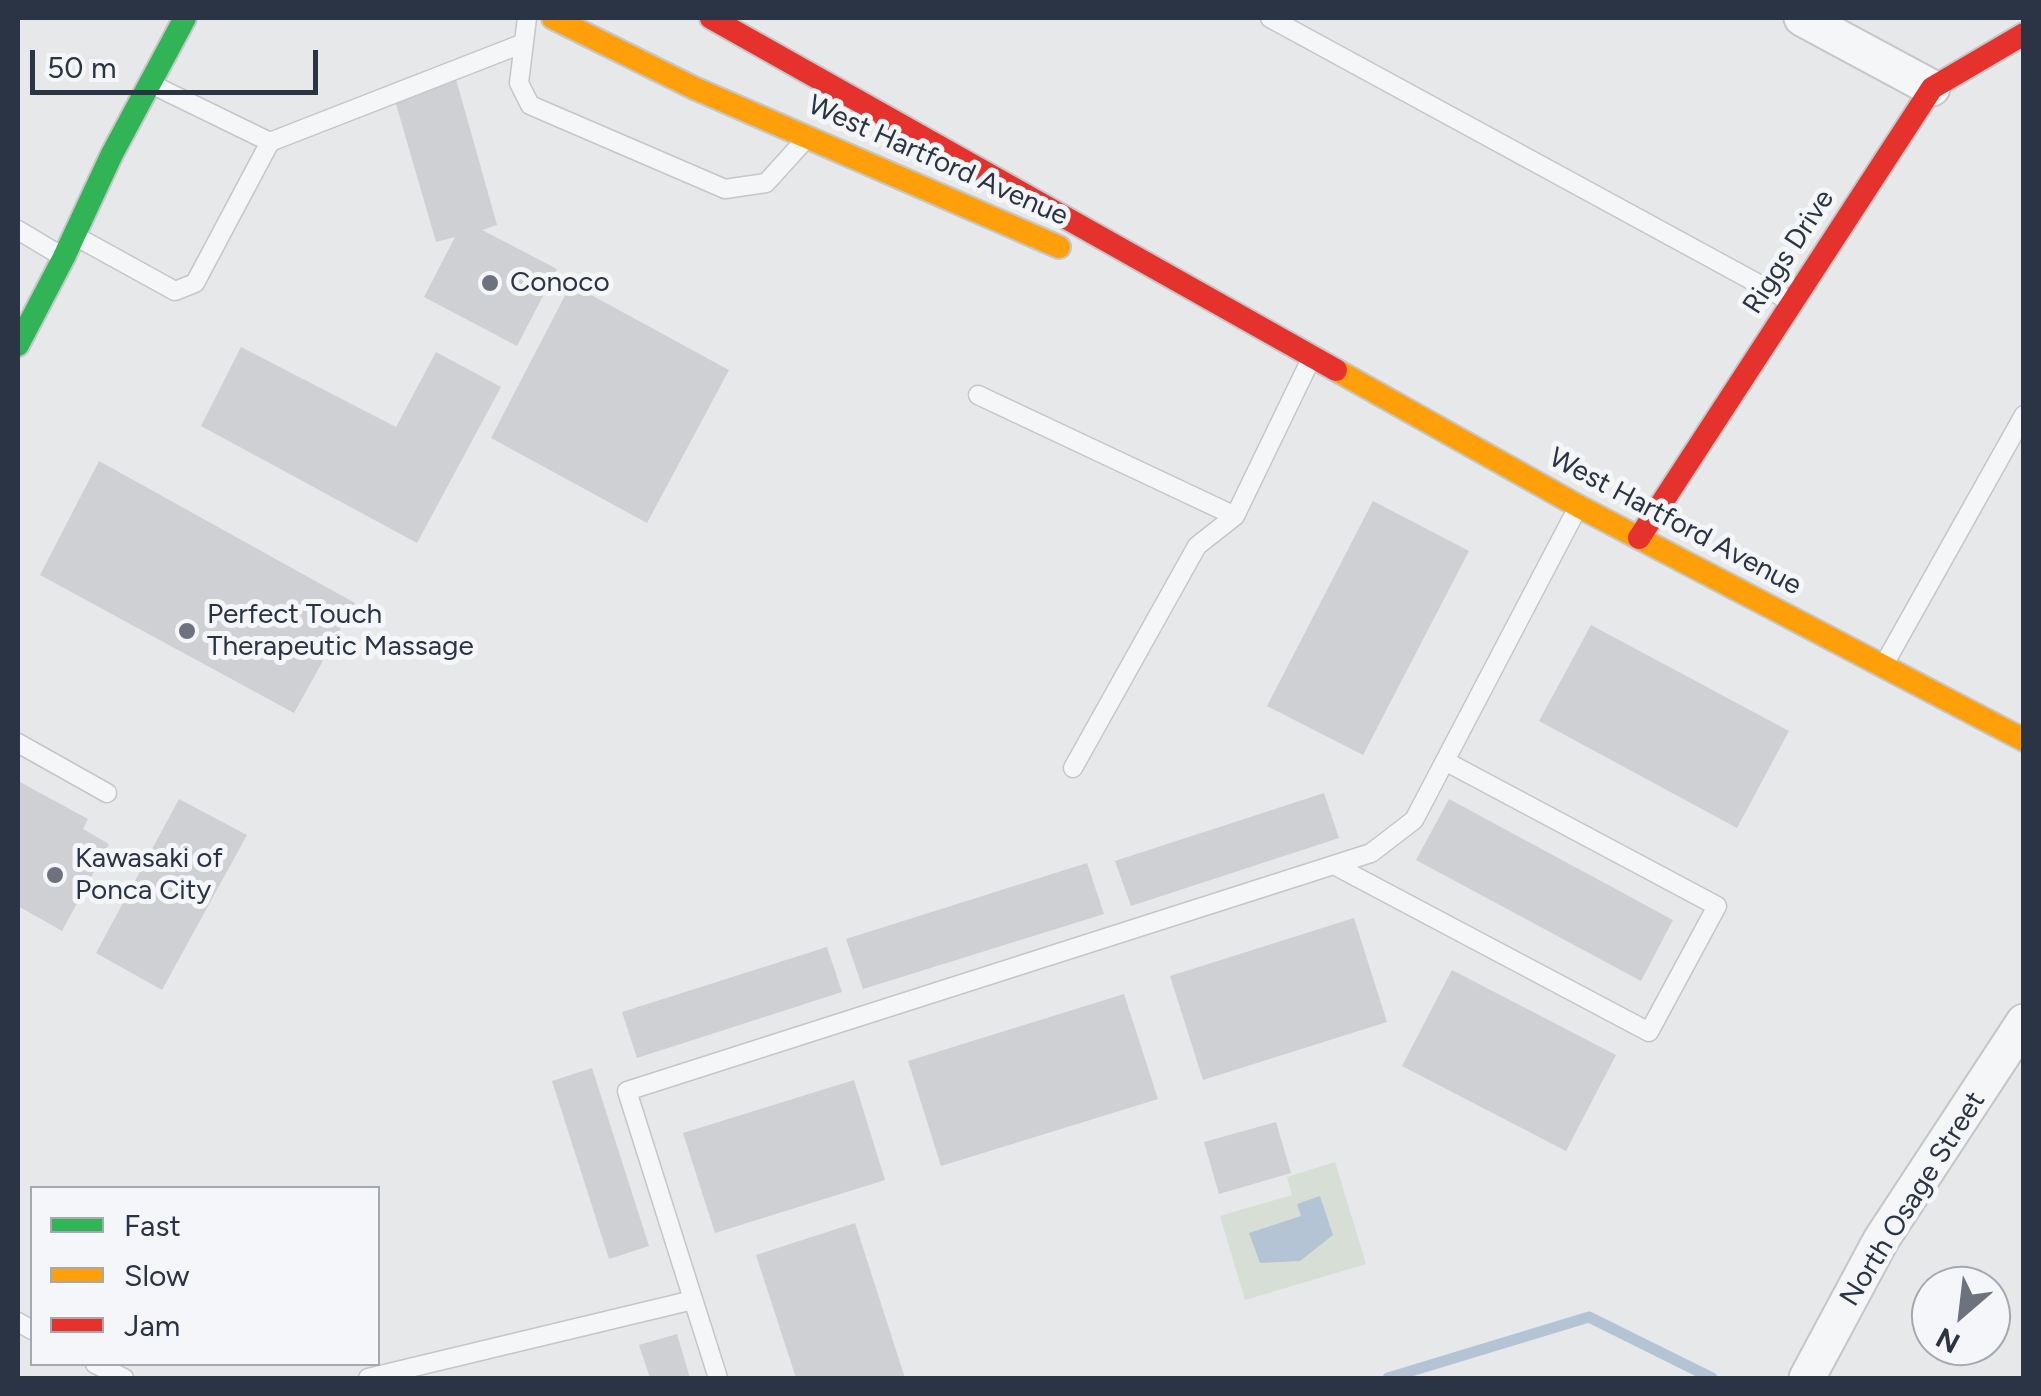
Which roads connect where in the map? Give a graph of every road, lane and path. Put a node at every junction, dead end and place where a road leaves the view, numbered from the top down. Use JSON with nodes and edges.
{"nodes":[{"id":1,"x":185,"y":18,"type":"edge"},
{"id":2,"x":527,"y":18,"type":"edge"},
{"id":3,"x":553,"y":18,"type":"edge"},
{"id":4,"x":710,"y":18,"type":"edge"},
{"id":5,"x":1270,"y":18,"type":"edge"},
{"id":6,"x":1802,"y":18,"type":"edge"},
{"id":7,"x":2024,"y":34,"type":"edge"},
{"id":8,"x":524,"y":43,"type":"junction"},
{"id":9,"x":150,"y":84,"type":"junction"},
{"id":10,"x":1932,"y":88,"type":"junction"},
{"id":11,"x":808,"y":137,"type":"junction"},
{"id":12,"x":270,"y":142,"type":"junction"},
{"id":13,"x":18,"y":230,"type":"edge"},
{"id":14,"x":74,"y":236,"type":"junction"},
{"id":15,"x":1082,"y":257,"type":"dead end"},
{"id":16,"x":64,"y":258,"type":"junction"},
{"id":17,"x":1119,"y":272,"type":"dead end"},
{"id":18,"x":1792,"y":302,"type":"junction"},
{"id":19,"x":18,"y":345,"type":"edge"},
{"id":20,"x":1307,"y":355,"type":"junction"},
{"id":21,"x":978,"y":396,"type":"dead end"},
{"id":22,"x":2024,"y":416,"type":"edge"},
{"id":23,"x":1578,"y":506,"type":"junction"},
{"id":24,"x":1234,"y":516,"type":"junction"},
{"id":25,"x":1639,"y":538,"type":"junction"},
{"id":26,"x":1883,"y":666,"type":"junction"},
{"id":27,"x":2024,"y":740,"type":"edge"},
{"id":28,"x":18,"y":743,"type":"edge"},
{"id":29,"x":1445,"y":761,"type":"junction"},
{"id":30,"x":1072,"y":768,"type":"dead end"},
{"id":31,"x":107,"y":793,"type":"dead end"},
{"id":32,"x":1334,"y":865,"type":"junction"},
{"id":33,"x":2024,"y":1022,"type":"edge"},
{"id":34,"x":693,"y":1300,"type":"junction"},
{"id":35,"x":99,"y":1366,"type":"edge"},
{"id":36,"x":124,"y":1378,"type":"edge"},
{"id":37,"x":368,"y":1378,"type":"edge"},
{"id":38,"x":718,"y":1378,"type":"edge"},
{"id":39,"x":1807,"y":1378,"type":"edge"}],
"edges":[{"from":1,"to":9,"type":"main road"},
{"from":2,"to":8,"type":"lane"},
{"from":3,"to":11,"type":"main road","name":"West Hartford Avenue"},
{"from":4,"to":20,"type":"main road","name":"West Hartford Avenue"},
{"from":5,"to":18,"type":"lane"},
{"from":6,"to":10,"type":"street"},
{"from":7,"to":10,"type":"main road","name":"Riggs Drive"},
{"from":8,"to":11,"type":"lane"},
{"from":8,"to":12,"type":"lane"},
{"from":9,"to":12,"type":"lane"},
{"from":9,"to":14,"type":"main road"},
{"from":10,"to":18,"type":"main road","name":"Riggs Drive"},
{"from":11,"to":15,"type":"main road","name":"West Hartford Avenue"},
{"from":12,"to":14,"type":"lane"},
{"from":13,"to":16,"type":"lane"},
{"from":14,"to":16,"type":"main road"},
{"from":16,"to":19,"type":"main road"},
{"from":17,"to":20,"type":"main road","name":"West Hartford Avenue"},
{"from":18,"to":25,"type":"main road","name":"Riggs Drive"},
{"from":20,"to":23,"type":"main road","name":"West Hartford Avenue"},
{"from":20,"to":24,"type":"lane"},
{"from":21,"to":24,"type":"lane"},
{"from":22,"to":26,"type":"lane"},
{"from":23,"to":25,"type":"main road","name":"West Hartford Avenue"},
{"from":23,"to":29,"type":"lane"},
{"from":24,"to":30,"type":"lane"},
{"from":25,"to":26,"type":"main road","name":"West Hartford Avenue"},
{"from":26,"to":27,"type":"main road","name":"West Hartford Avenue"},
{"from":28,"to":31,"type":"lane"},
{"from":29,"to":32,"type":"lane"},
{"from":29,"to":32,"type":"lane"},
{"from":32,"to":34,"type":"lane"},
{"from":33,"to":39,"type":"street","name":"North Osage Street"},
{"from":34,"to":37,"type":"lane"},
{"from":34,"to":38,"type":"lane"},
{"from":35,"to":36,"type":"lane"}]}
